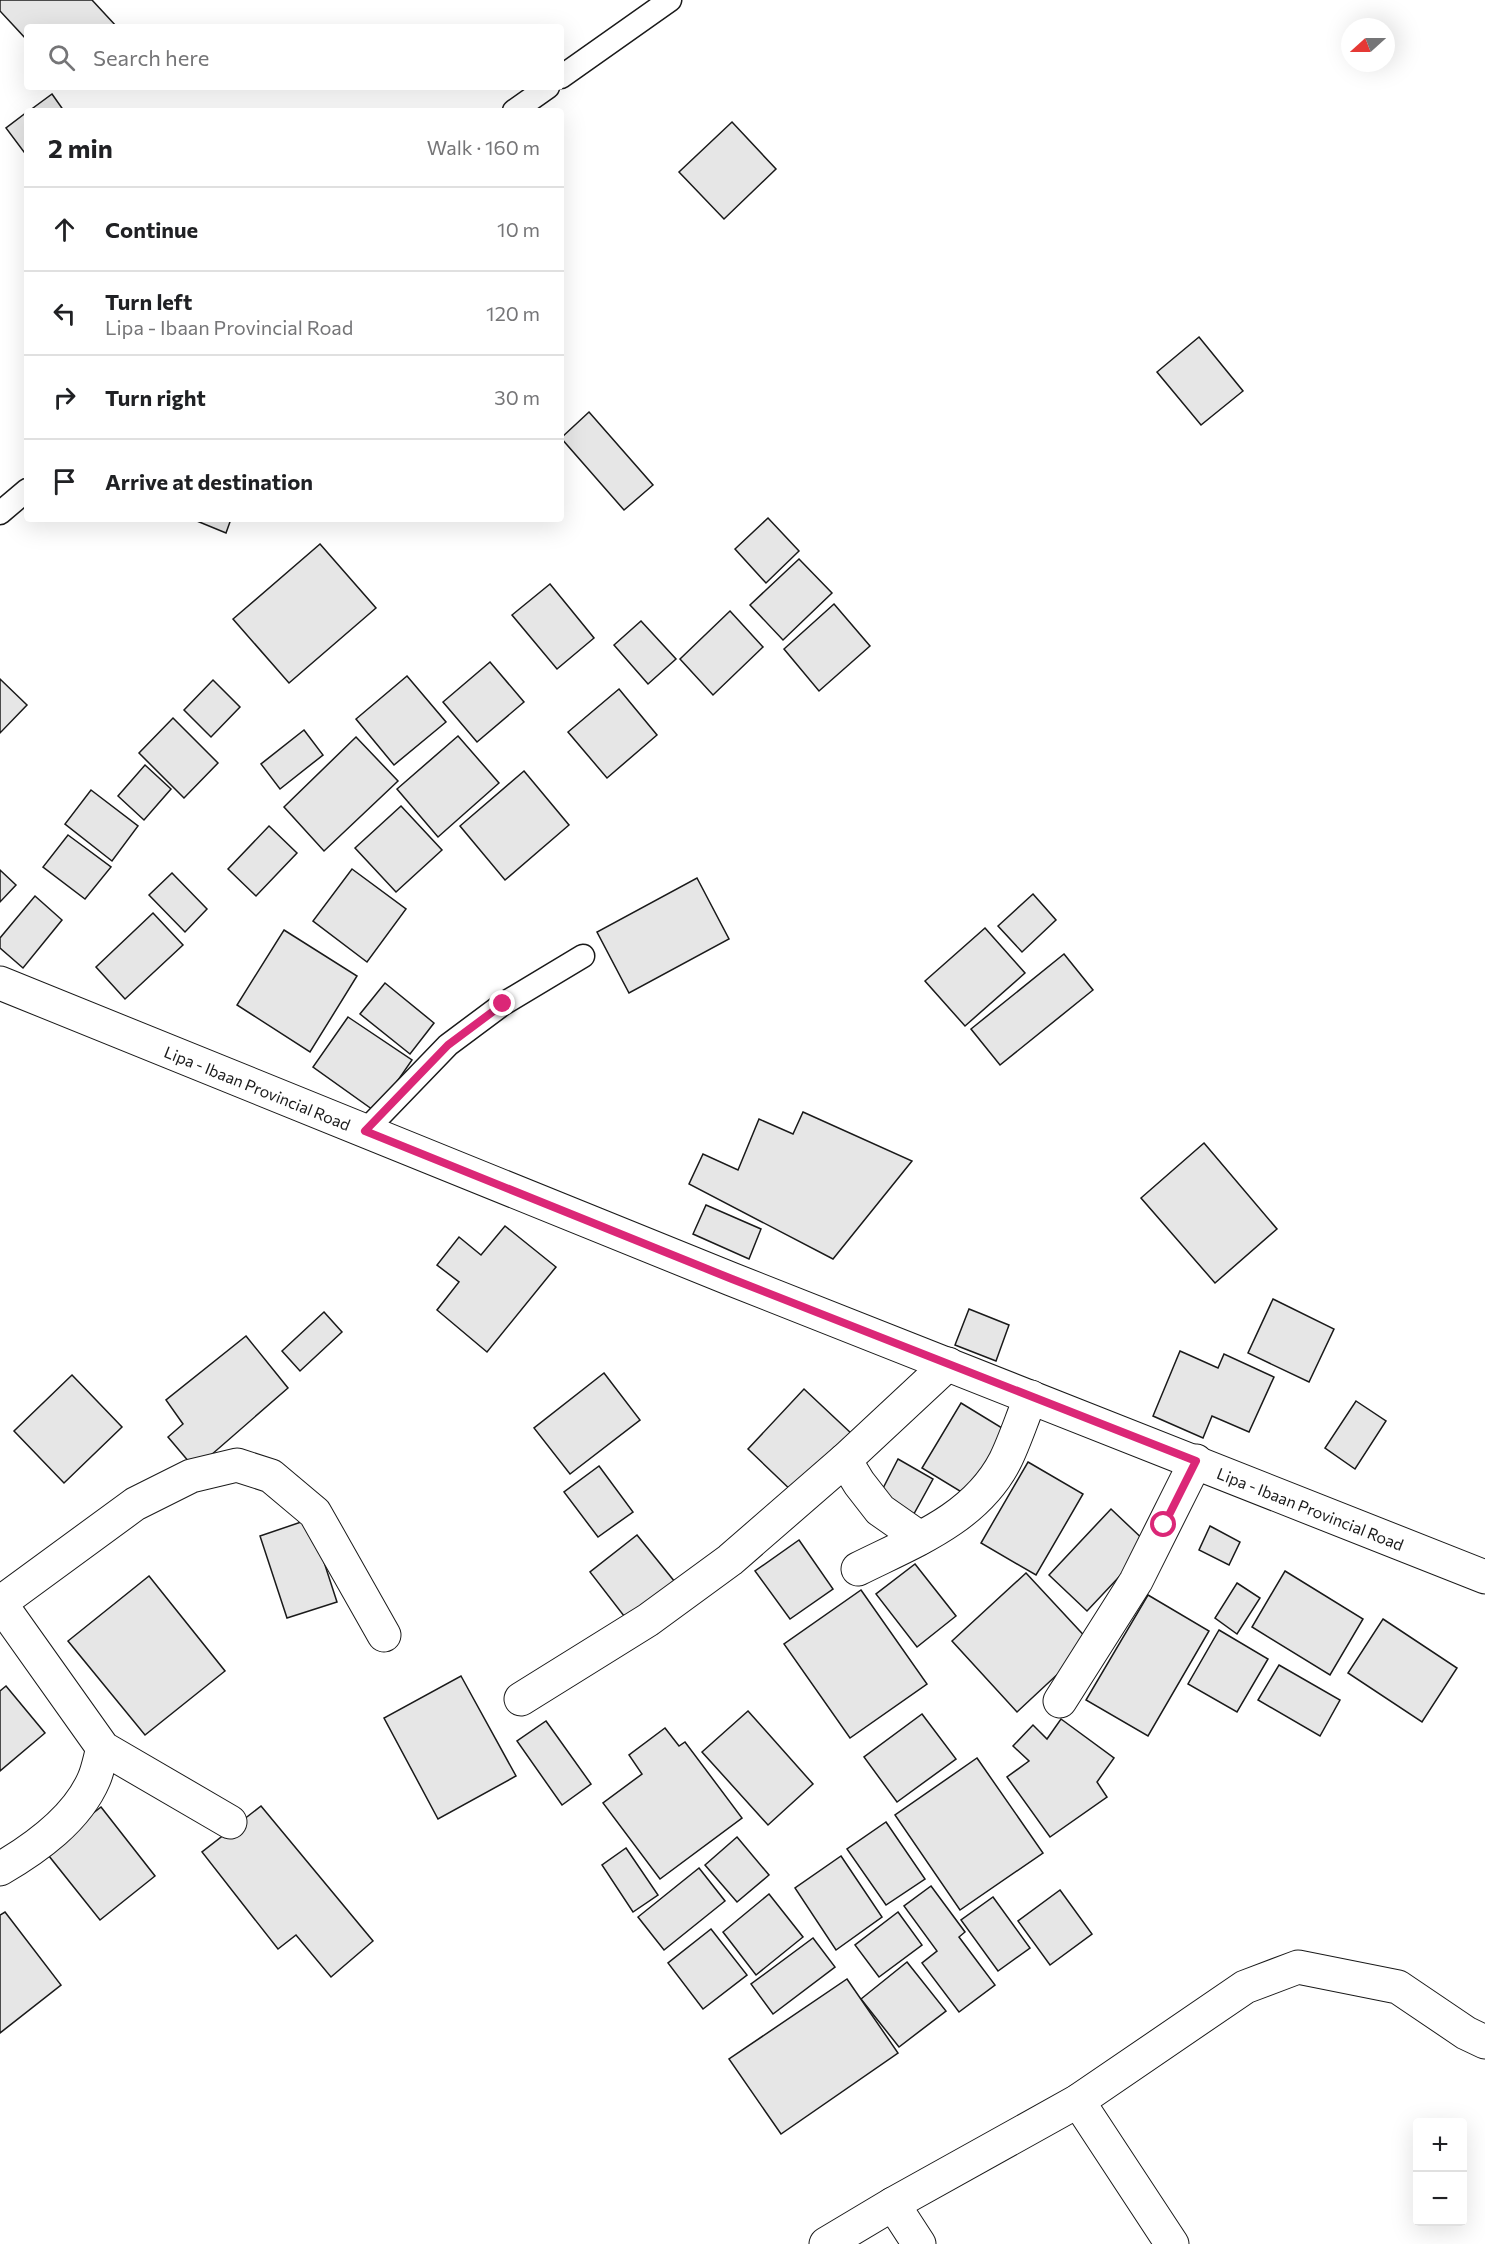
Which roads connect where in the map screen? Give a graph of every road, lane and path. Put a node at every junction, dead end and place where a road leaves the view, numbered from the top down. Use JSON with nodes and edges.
{"nodes":[{"id":1,"x":670,"y":0,"type":"edge"},
{"id":2,"x":564,"y":75,"type":"edge"},
{"id":3,"x":544,"y":90,"type":"edge"},
{"id":4,"x":518,"y":108,"type":"edge"},
{"id":5,"x":24,"y":493,"type":"edge"},
{"id":6,"x":0,"y":513,"type":"edge"},
{"id":7,"x":583,"y":956,"type":"dead end"},
{"id":8,"x":0,"y":983,"type":"edge"},
{"id":9,"x":365,"y":1131,"type":"junction"},
{"id":10,"x":948,"y":1364,"type":"junction"},
{"id":11,"x":1031,"y":1397,"type":"junction"},
{"id":12,"x":846,"y":1460,"type":"junction"},
{"id":13,"x":1196,"y":1461,"type":"junction"},
{"id":14,"x":920,"y":1538,"type":"junction"},
{"id":15,"x":858,"y":1569,"type":"dead end"},
{"id":16,"x":1485,"y":1577,"type":"edge"},
{"id":17,"x":0,"y":1603,"type":"edge"},
{"id":18,"x":384,"y":1635,"type":"dead end"},
{"id":19,"x":521,"y":1700,"type":"dead end"},
{"id":20,"x":1060,"y":1701,"type":"dead end"},
{"id":21,"x":104,"y":1748,"type":"junction"},
{"id":22,"x":230,"y":1822,"type":"dead end"},
{"id":23,"x":0,"y":1869,"type":"edge"},
{"id":24,"x":1485,"y":2042,"type":"edge"},
{"id":25,"x":1078,"y":2101,"type":"junction"},
{"id":26,"x":893,"y":2204,"type":"junction"},
{"id":27,"x":826,"y":2244,"type":"edge"},
{"id":28,"x":919,"y":2244,"type":"edge"},
{"id":29,"x":1172,"y":2244,"type":"edge"}],
"edges":[{"from":1,"to":2,"type":"lane"},
{"from":3,"to":4,"type":"lane"},
{"from":5,"to":6,"type":"lane"},
{"from":7,"to":9,"type":"lane"},
{"from":8,"to":9,"type":"street","name":"Lipa - Ibaan Provincial Road"},
{"from":9,"to":10,"type":"street","name":"Lipa - Ibaan Provincial Road"},
{"from":10,"to":11,"type":"street","name":"Lipa - Ibaan Provincial Road"},
{"from":10,"to":12,"type":"street"},
{"from":11,"to":13,"type":"street","name":"Lipa - Ibaan Provincial Road"},
{"from":11,"to":14,"type":"street"},
{"from":12,"to":14,"type":"street"},
{"from":12,"to":19,"type":"street"},
{"from":13,"to":16,"type":"street","name":"Lipa - Ibaan Provincial Road"},
{"from":13,"to":20,"type":"street"},
{"from":14,"to":15,"type":"street"},
{"from":17,"to":18,"type":"street"},
{"from":17,"to":21,"type":"street"},
{"from":21,"to":22,"type":"street"},
{"from":21,"to":23,"type":"street"},
{"from":24,"to":25,"type":"street"},
{"from":25,"to":26,"type":"street"},
{"from":25,"to":29,"type":"street"},
{"from":26,"to":27,"type":"street"},
{"from":26,"to":28,"type":"street"}]}
